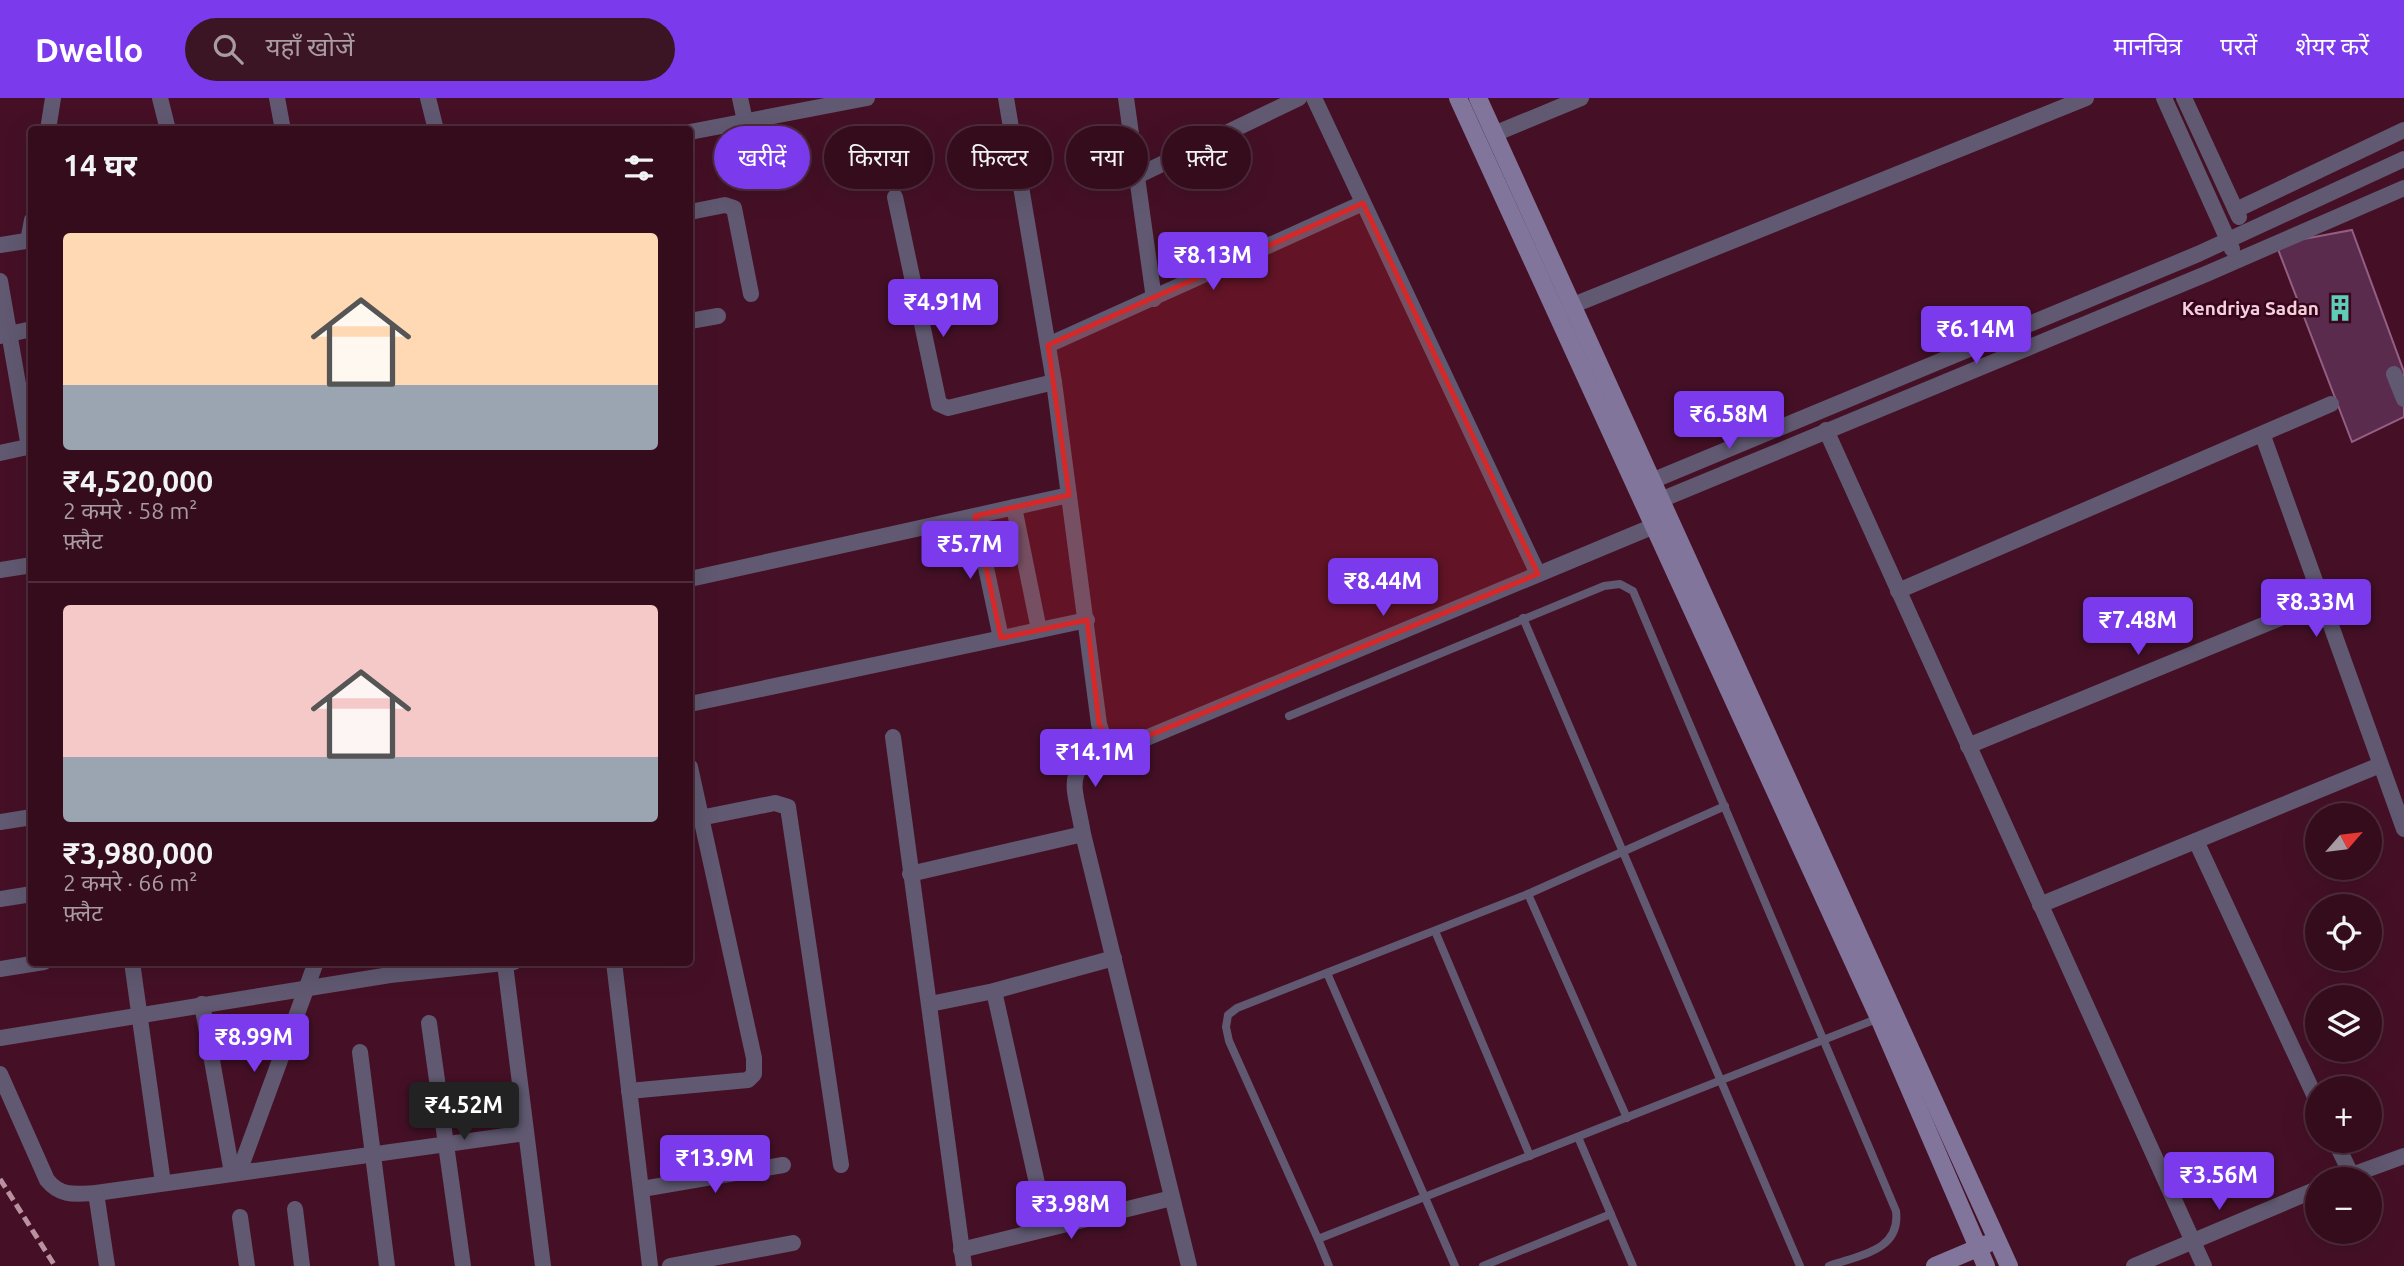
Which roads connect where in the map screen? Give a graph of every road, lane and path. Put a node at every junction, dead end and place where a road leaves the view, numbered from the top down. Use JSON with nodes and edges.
{"nodes":[{"id":1,"x":53,"y":98,"type":"edge"},
{"id":2,"x":159,"y":98,"type":"edge"},
{"id":3,"x":277,"y":98,"type":"edge"},
{"id":4,"x":428,"y":98,"type":"edge"},
{"id":5,"x":740,"y":98,"type":"edge"},
{"id":6,"x":867,"y":98,"type":"edge"},
{"id":7,"x":1006,"y":98,"type":"edge"},
{"id":8,"x":1126,"y":98,"type":"edge"},
{"id":9,"x":1298,"y":98,"type":"edge"},
{"id":10,"x":1314,"y":98,"type":"edge"},
{"id":11,"x":1458,"y":98,"type":"edge"},
{"id":12,"x":1478,"y":98,"type":"edge"},
{"id":13,"x":1581,"y":98,"type":"edge"},
{"id":14,"x":2086,"y":98,"type":"edge"},
{"id":15,"x":2164,"y":98,"type":"edge"},
{"id":16,"x":2184,"y":98,"type":"edge"},
{"id":17,"x":745,"y":121,"type":"junction"},
{"id":18,"x":49,"y":126,"type":"edge"},
{"id":19,"x":167,"y":126,"type":"edge"},
{"id":20,"x":282,"y":126,"type":"edge"},
{"id":21,"x":435,"y":126,"type":"edge"},
{"id":22,"x":1130,"y":126,"type":"edge"},
{"id":23,"x":2404,"y":130,"type":"edge"},
{"id":24,"x":693,"y":131,"type":"edge"},
{"id":25,"x":1494,"y":134,"type":"junction"},
{"id":26,"x":2404,"y":159,"type":"edge"},
{"id":27,"x":1148,"y":171,"type":"edge"},
{"id":28,"x":2404,"y":188,"type":"edge"},
{"id":29,"x":1140,"y":189,"type":"edge"},
{"id":30,"x":895,"y":197,"type":"dead end"},
{"id":31,"x":1363,"y":203,"type":"junction"},
{"id":32,"x":2236,"y":210,"type":"junction"},
{"id":33,"x":693,"y":211,"type":"edge"},
{"id":34,"x":2246,"y":231,"type":"junction"},
{"id":35,"x":28,"y":240,"type":"edge"},
{"id":36,"x":2228,"y":240,"type":"junction"},
{"id":37,"x":0,"y":245,"type":"edge"},
{"id":38,"x":2257,"y":252,"type":"junction"},
{"id":39,"x":2238,"y":260,"type":"junction"},
{"id":40,"x":0,"y":281,"type":"edge"},
{"id":41,"x":751,"y":294,"type":"dead end"},
{"id":42,"x":1154,"y":299,"type":"junction"},
{"id":43,"x":1571,"y":306,"type":"junction"},
{"id":44,"x":718,"y":316,"type":"dead end"},
{"id":45,"x":693,"y":320,"type":"edge"},
{"id":46,"x":28,"y":330,"type":"edge"},
{"id":47,"x":5,"y":335,"type":"edge"},
{"id":48,"x":1048,"y":345,"type":"junction"},
{"id":49,"x":2394,"y":374,"type":"dead end"},
{"id":50,"x":1054,"y":382,"type":"junction"},
{"id":51,"x":2404,"y":399,"type":"edge"},
{"id":52,"x":2331,"y":404,"type":"dead end"},
{"id":53,"x":1826,"y":430,"type":"junction"},
{"id":54,"x":2263,"y":436,"type":"junction"},
{"id":55,"x":28,"y":437,"type":"edge"},
{"id":56,"x":28,"y":446,"type":"edge"},
{"id":57,"x":0,"y":453,"type":"edge"},
{"id":58,"x":1644,"y":485,"type":"junction"},
{"id":59,"x":1069,"y":495,"type":"junction"},
{"id":60,"x":1653,"y":503,"type":"junction"},
{"id":61,"x":1014,"y":507,"type":"junction"},
{"id":62,"x":975,"y":516,"type":"junction"},
{"id":63,"x":1654,"y":526,"type":"junction"},
{"id":64,"x":28,"y":566,"type":"edge"},
{"id":65,"x":0,"y":570,"type":"edge"},
{"id":66,"x":1538,"y":574,"type":"junction"},
{"id":67,"x":693,"y":578,"type":"edge"},
{"id":68,"x":1898,"y":591,"type":"junction"},
{"id":69,"x":2322,"y":601,"type":"junction"},
{"id":70,"x":1523,"y":618,"type":"junction"},
{"id":71,"x":1087,"y":620,"type":"junction"},
{"id":72,"x":1039,"y":630,"type":"junction"},
{"id":73,"x":1001,"y":638,"type":"junction"},
{"id":74,"x":693,"y":704,"type":"edge"},
{"id":75,"x":1289,"y":716,"type":"dead end"},
{"id":76,"x":892,"y":737,"type":"dead end"},
{"id":77,"x":1111,"y":746,"type":"junction"},
{"id":78,"x":1968,"y":746,"type":"junction"},
{"id":79,"x":2380,"y":765,"type":"junction"},
{"id":80,"x":693,"y":782,"type":"edge"},
{"id":81,"x":1725,"y":806,"type":"junction"},
{"id":82,"x":28,"y":818,"type":"edge"},
{"id":83,"x":700,"y":818,"type":"junction"},
{"id":84,"x":0,"y":822,"type":"edge"},
{"id":85,"x":2404,"y":829,"type":"edge"},
{"id":86,"x":1083,"y":834,"type":"junction"},
{"id":87,"x":2196,"y":841,"type":"junction"},
{"id":88,"x":1621,"y":853,"type":"junction"},
{"id":89,"x":910,"y":874,"type":"junction"},
{"id":90,"x":1528,"y":894,"type":"junction"},
{"id":91,"x":28,"y":895,"type":"edge"},
{"id":92,"x":0,"y":899,"type":"edge"},
{"id":93,"x":2040,"y":905,"type":"junction"},
{"id":94,"x":1435,"y":932,"type":"junction"},
{"id":95,"x":1114,"y":958,"type":"junction"},
{"id":96,"x":28,"y":965,"type":"edge"},
{"id":97,"x":132,"y":966,"type":"edge"},
{"id":98,"x":314,"y":966,"type":"edge"},
{"id":99,"x":450,"y":966,"type":"edge"},
{"id":100,"x":509,"y":966,"type":"edge"},
{"id":101,"x":614,"y":966,"type":"edge"},
{"id":102,"x":392,"y":969,"type":"edge"},
{"id":103,"x":0,"y":970,"type":"edge"},
{"id":104,"x":1327,"y":973,"type":"junction"},
{"id":105,"x":305,"y":987,"type":"junction"},
{"id":106,"x":994,"y":991,"type":"junction"},
{"id":107,"x":202,"y":1004,"type":"junction"},
{"id":108,"x":930,"y":1004,"type":"junction"},
{"id":109,"x":138,"y":1016,"type":"junction"},
{"id":110,"x":1879,"y":1018,"type":"junction"},
{"id":111,"x":429,"y":1023,"type":"dead end"},
{"id":112,"x":0,"y":1038,"type":"edge"},
{"id":113,"x":1824,"y":1040,"type":"junction"},
{"id":114,"x":360,"y":1052,"type":"dead end"},
{"id":115,"x":0,"y":1073,"type":"edge"},
{"id":116,"x":2305,"y":1076,"type":"edge"},
{"id":117,"x":1720,"y":1082,"type":"junction"},
{"id":118,"x":629,"y":1091,"type":"junction"},
{"id":119,"x":1627,"y":1118,"type":"junction"},
{"id":120,"x":526,"y":1133,"type":"junction"},
{"id":121,"x":1578,"y":1137,"type":"junction"},
{"id":122,"x":446,"y":1144,"type":"junction"},
{"id":123,"x":374,"y":1154,"type":"junction"},
{"id":124,"x":1530,"y":1156,"type":"junction"},
{"id":125,"x":2404,"y":1156,"type":"edge"},
{"id":126,"x":783,"y":1165,"type":"dead end"},
{"id":127,"x":841,"y":1165,"type":"dead end"},
{"id":128,"x":2373,"y":1167,"type":"edge"},
{"id":129,"x":235,"y":1173,"type":"junction"},
{"id":130,"x":163,"y":1183,"type":"junction"},
{"id":131,"x":642,"y":1189,"type":"junction"},
{"id":132,"x":96,"y":1192,"type":"junction"},
{"id":133,"x":2305,"y":1194,"type":"edge"},
{"id":134,"x":1172,"y":1198,"type":"junction"},
{"id":135,"x":1425,"y":1198,"type":"junction"},
{"id":136,"x":295,"y":1209,"type":"dead end"},
{"id":137,"x":1611,"y":1214,"type":"junction"},
{"id":138,"x":240,"y":1217,"type":"dead end"},
{"id":139,"x":1047,"y":1228,"type":"junction"},
{"id":140,"x":1318,"y":1240,"type":"junction"},
{"id":141,"x":1997,"y":1240,"type":"junction"},
{"id":142,"x":793,"y":1243,"type":"dead end"},
{"id":143,"x":2193,"y":1243,"type":"junction"},
{"id":144,"x":1978,"y":1248,"type":"junction"},
{"id":145,"x":962,"y":1258,"type":"edge"},
{"id":146,"x":2005,"y":1265,"type":"edge"},
{"id":147,"x":107,"y":1266,"type":"edge"},
{"id":148,"x":247,"y":1266,"type":"edge"},
{"id":149,"x":302,"y":1266,"type":"edge"},
{"id":150,"x":387,"y":1266,"type":"edge"},
{"id":151,"x":463,"y":1266,"type":"edge"},
{"id":152,"x":542,"y":1266,"type":"edge"},
{"id":153,"x":650,"y":1266,"type":"edge"},
{"id":154,"x":670,"y":1266,"type":"edge"},
{"id":155,"x":1189,"y":1266,"type":"edge"},
{"id":156,"x":1329,"y":1266,"type":"edge"},
{"id":157,"x":1455,"y":1266,"type":"edge"},
{"id":158,"x":1483,"y":1266,"type":"edge"},
{"id":159,"x":1633,"y":1266,"type":"edge"},
{"id":160,"x":1800,"y":1266,"type":"edge"},
{"id":161,"x":1829,"y":1266,"type":"edge"},
{"id":162,"x":1936,"y":1266,"type":"edge"},
{"id":163,"x":1986,"y":1266,"type":"edge"},
{"id":164,"x":2134,"y":1266,"type":"edge"},
{"id":165,"x":2204,"y":1266,"type":"edge"}],
"edges":[{"from":1,"to":18,"type":"street"},
{"from":2,"to":19,"type":"street"},
{"from":3,"to":20,"type":"street"},
{"from":4,"to":21,"type":"street"},
{"from":5,"to":17,"type":"street"},
{"from":6,"to":17,"type":"street"},
{"from":7,"to":48,"type":"street"},
{"from":8,"to":22,"type":"street"},
{"from":9,"to":27,"type":"street"},
{"from":10,"to":31,"type":"street"},
{"from":11,"to":58,"type":"street"},
{"from":12,"to":25,"type":"street"},
{"from":13,"to":25,"type":"street"},
{"from":14,"to":43,"type":"street"},
{"from":15,"to":36,"type":"street"},
{"from":16,"to":32,"type":"street"},
{"from":17,"to":24,"type":"street"},
{"from":23,"to":32,"type":"street"},
{"from":25,"to":43,"type":"street"},
{"from":26,"to":34,"type":"street"},
{"from":28,"to":38,"type":"street"},
{"from":29,"to":42,"type":"street"},
{"from":30,"to":50,"type":"street"},
{"from":31,"to":42,"type":"street"},
{"from":31,"to":66,"type":"street"},
{"from":32,"to":34,"type":"street"},
{"from":33,"to":41,"type":"street"},
{"from":34,"to":36,"type":"street"},
{"from":34,"to":38,"type":"street"},
{"from":35,"to":37,"type":"street"},
{"from":36,"to":39,"type":"street"},
{"from":36,"to":58,"type":"street"},
{"from":38,"to":39,"type":"street"},
{"from":39,"to":53,"type":"street"},
{"from":40,"to":47,"type":"street"},
{"from":42,"to":48,"type":"street"},
{"from":43,"to":58,"type":"street"},
{"from":44,"to":45,"type":"street"},
{"from":46,"to":47,"type":"street"},
{"from":47,"to":55,"type":"street"},
{"from":48,"to":50,"type":"street"},
{"from":49,"to":51,"type":"street"},
{"from":50,"to":59,"type":"street"},
{"from":52,"to":54,"type":"street"},
{"from":53,"to":60,"type":"street"},
{"from":53,"to":68,"type":"street"},
{"from":54,"to":68,"type":"street"},
{"from":54,"to":69,"type":"street"},
{"from":56,"to":57,"type":"street"},
{"from":58,"to":60,"type":"street"},
{"from":59,"to":61,"type":"street"},
{"from":59,"to":71,"type":"street"},
{"from":60,"to":63,"type":"street"},
{"from":60,"to":141,"type":"street"},
{"from":61,"to":62,"type":"street"},
{"from":61,"to":72,"type":"street"},
{"from":62,"to":67,"type":"street"},
{"from":62,"to":73,"type":"street"},
{"from":63,"to":66,"type":"street"},
{"from":63,"to":110,"type":"street"},
{"from":64,"to":65,"type":"street"},
{"from":66,"to":77,"type":"street"},
{"from":68,"to":78,"type":"street"},
{"from":69,"to":78,"type":"street"},
{"from":69,"to":79,"type":"street"},
{"from":70,"to":75,"type":"lane"},
{"from":70,"to":81,"type":"lane"},
{"from":70,"to":88,"type":"lane"},
{"from":71,"to":72,"type":"street"},
{"from":71,"to":77,"type":"street"},
{"from":72,"to":73,"type":"street"},
{"from":73,"to":74,"type":"street"},
{"from":76,"to":89,"type":"street"},
{"from":77,"to":86,"type":"street"},
{"from":78,"to":93,"type":"street"},
{"from":79,"to":85,"type":"street"},
{"from":79,"to":87,"type":"street"},
{"from":80,"to":83,"type":"street"},
{"from":81,"to":88,"type":"lane"},
{"from":81,"to":113,"type":"lane"},
{"from":82,"to":84,"type":"street"},
{"from":83,"to":118,"type":"street"},
{"from":83,"to":127,"type":"street"},
{"from":86,"to":89,"type":"street"},
{"from":86,"to":95,"type":"street"},
{"from":87,"to":93,"type":"street"},
{"from":87,"to":116,"type":"street"},
{"from":88,"to":90,"type":"lane"},
{"from":88,"to":117,"type":"lane"},
{"from":89,"to":108,"type":"street"},
{"from":90,"to":94,"type":"lane"},
{"from":90,"to":119,"type":"lane"},
{"from":91,"to":92,"type":"street"},
{"from":93,"to":143,"type":"street"},
{"from":94,"to":104,"type":"lane"},
{"from":94,"to":124,"type":"lane"},
{"from":95,"to":106,"type":"street"},
{"from":95,"to":134,"type":"street"},
{"from":96,"to":103,"type":"street"},
{"from":97,"to":109,"type":"street"},
{"from":98,"to":105,"type":"street"},
{"from":99,"to":102,"type":"street"},
{"from":100,"to":120,"type":"street"},
{"from":101,"to":118,"type":"street"},
{"from":102,"to":105,"type":"street"},
{"from":104,"to":135,"type":"lane"},
{"from":104,"to":140,"type":"lane"},
{"from":105,"to":107,"type":"street"},
{"from":105,"to":129,"type":"street"},
{"from":106,"to":108,"type":"street"},
{"from":106,"to":139,"type":"street"},
{"from":107,"to":109,"type":"street"},
{"from":107,"to":129,"type":"street"},
{"from":108,"to":145,"type":"street"},
{"from":109,"to":112,"type":"street"},
{"from":109,"to":130,"type":"street"},
{"from":110,"to":113,"type":"lane"},
{"from":110,"to":144,"type":"street"},
{"from":111,"to":122,"type":"street"},
{"from":113,"to":117,"type":"lane"},
{"from":113,"to":161,"type":"lane"},
{"from":114,"to":123,"type":"street"},
{"from":115,"to":132,"type":"street"},
{"from":117,"to":119,"type":"lane"},
{"from":117,"to":160,"type":"lane"},
{"from":118,"to":131,"type":"street"},
{"from":119,"to":121,"type":"lane"},
{"from":120,"to":122,"type":"street"},
{"from":120,"to":152,"type":"street"},
{"from":121,"to":124,"type":"lane"},
{"from":121,"to":137,"type":"lane"},
{"from":122,"to":123,"type":"street"},
{"from":122,"to":151,"type":"street"},
{"from":123,"to":129,"type":"street"},
{"from":123,"to":150,"type":"street"},
{"from":124,"to":135,"type":"lane"},
{"from":125,"to":128,"type":"street"},
{"from":126,"to":131,"type":"street"},
{"from":129,"to":130,"type":"street"},
{"from":130,"to":132,"type":"street"},
{"from":131,"to":153,"type":"street"},
{"from":132,"to":147,"type":"street"},
{"from":133,"to":143,"type":"street"},
{"from":134,"to":139,"type":"street"},
{"from":134,"to":155,"type":"street"},
{"from":135,"to":140,"type":"lane"},
{"from":135,"to":157,"type":"lane"},
{"from":136,"to":149,"type":"street"},
{"from":137,"to":158,"type":"lane"},
{"from":137,"to":159,"type":"lane"},
{"from":138,"to":148,"type":"street"},
{"from":139,"to":145,"type":"street"},
{"from":140,"to":156,"type":"lane"},
{"from":141,"to":144,"type":"street"},
{"from":141,"to":146,"type":"street"},
{"from":142,"to":154,"type":"street"},
{"from":143,"to":164,"type":"street"},
{"from":143,"to":165,"type":"street"},
{"from":144,"to":162,"type":"street"},
{"from":144,"to":163,"type":"street"}]}
